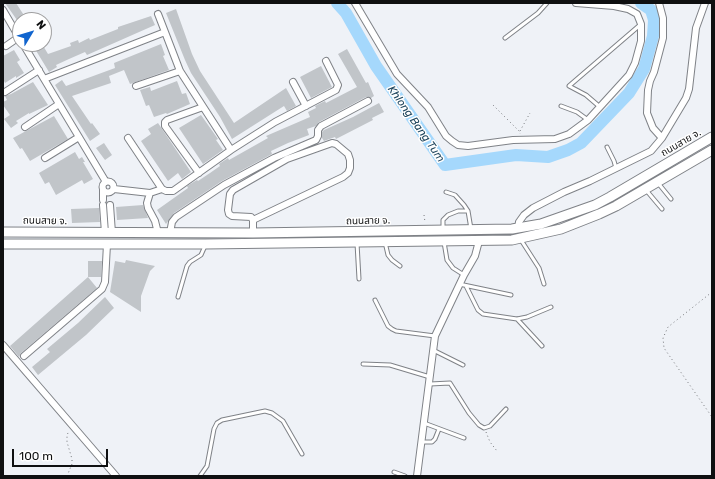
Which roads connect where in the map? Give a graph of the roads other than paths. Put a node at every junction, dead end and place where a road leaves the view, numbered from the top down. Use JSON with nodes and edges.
{"nodes":[{"id":1,"x":355,"y":3,"type":"edge"},
{"id":2,"x":547,"y":3,"type":"edge"},
{"id":3,"x":576,"y":3,"type":"edge"},
{"id":4,"x":659,"y":3,"type":"edge"},
{"id":5,"x":705,"y":3,"type":"edge"},
{"id":6,"x":3,"y":10,"type":"edge"},
{"id":7,"x":158,"y":14,"type":"dead end"},
{"id":8,"x":641,"y":24,"type":"junction"},
{"id":9,"x":12,"y":25,"type":"edge"},
{"id":10,"x":165,"y":32,"type":"junction"},
{"id":11,"x":505,"y":38,"type":"dead end"},
{"id":12,"x":12,"y":43,"type":"edge"},
{"id":13,"x":6,"y":46,"type":"dead end"},
{"id":14,"x":28,"y":52,"type":"edge"},
{"id":15,"x":326,"y":61,"type":"dead end"},
{"id":16,"x":39,"y":70,"type":"junction"},
{"id":17,"x":180,"y":71,"type":"junction"},
{"id":18,"x":44,"y":79,"type":"junction"},
{"id":19,"x":293,"y":82,"type":"dead end"},
{"id":20,"x":136,"y":86,"type":"dead end"},
{"id":21,"x":4,"y":92,"type":"dead end"},
{"id":22,"x":368,"y":101,"type":"dead end"},
{"id":23,"x":59,"y":104,"type":"junction"},
{"id":24,"x":306,"y":106,"type":"junction"},
{"id":25,"x":561,"y":106,"type":"dead end"},
{"id":26,"x":600,"y":107,"type":"junction"},
{"id":27,"x":203,"y":108,"type":"junction"},
{"id":28,"x":588,"y":120,"type":"junction"},
{"id":29,"x":25,"y":127,"type":"dead end"},
{"id":30,"x":79,"y":137,"type":"junction"},
{"id":31,"x":712,"y":137,"type":"edge"},
{"id":32,"x":128,"y":138,"type":"dead end"},
{"id":33,"x":662,"y":138,"type":"junction"},
{"id":34,"x":607,"y":147,"type":"dead end"},
{"id":35,"x":231,"y":150,"type":"junction"},
{"id":36,"x":712,"y":150,"type":"edge"},
{"id":37,"x":45,"y":158,"type":"dead end"},
{"id":38,"x":616,"y":168,"type":"junction"},
{"id":39,"x":199,"y":173,"type":"junction"},
{"id":40,"x":106,"y":182,"type":"junction"},
{"id":41,"x":657,"y":182,"type":"junction"},
{"id":42,"x":162,"y":189,"type":"junction"},
{"id":43,"x":645,"y":189,"type":"junction"},
{"id":44,"x":103,"y":190,"type":"junction"},
{"id":45,"x":112,"y":191,"type":"junction"},
{"id":46,"x":446,"y":192,"type":"dead end"},
{"id":47,"x":150,"y":193,"type":"junction"},
{"id":48,"x":672,"y":199,"type":"dead end"},
{"id":49,"x":662,"y":209,"type":"dead end"},
{"id":50,"x":468,"y":211,"type":"junction"},
{"id":51,"x":253,"y":220,"type":"junction"},
{"id":52,"x":518,"y":228,"type":"junction"},
{"id":53,"x":471,"y":230,"type":"junction"},
{"id":54,"x":443,"y":231,"type":"junction"},
{"id":55,"x":3,"y":232,"type":"edge"},
{"id":56,"x":109,"y":233,"type":"junction"},
{"id":57,"x":158,"y":233,"type":"junction"},
{"id":58,"x":170,"y":233,"type":"junction"},
{"id":59,"x":253,"y":233,"type":"junction"},
{"id":60,"x":520,"y":239,"type":"junction"},
{"id":61,"x":479,"y":241,"type":"junction"},
{"id":62,"x":384,"y":242,"type":"junction"},
{"id":63,"x":444,"y":242,"type":"junction"},
{"id":64,"x":357,"y":243,"type":"junction"},
{"id":65,"x":3,"y":244,"type":"edge"},
{"id":66,"x":107,"y":244,"type":"junction"},
{"id":67,"x":205,"y":244,"type":"junction"},
{"id":68,"x":400,"y":266,"type":"dead end"},
{"id":69,"x":464,"y":275,"type":"junction"},
{"id":70,"x":359,"y":279,"type":"dead end"},
{"id":71,"x":544,"y":284,"type":"dead end"},
{"id":72,"x":463,"y":285,"type":"junction"},
{"id":73,"x":511,"y":295,"type":"dead end"},
{"id":74,"x":178,"y":297,"type":"dead end"},
{"id":75,"x":376,"y":300,"type":"dead end"},
{"id":76,"x":551,"y":307,"type":"dead end"},
{"id":77,"x":517,"y":319,"type":"junction"},
{"id":78,"x":435,"y":336,"type":"junction"},
{"id":79,"x":3,"y":345,"type":"edge"},
{"id":80,"x":542,"y":346,"type":"dead end"},
{"id":81,"x":433,"y":350,"type":"junction"},
{"id":82,"x":24,"y":356,"type":"dead end"},
{"id":83,"x":363,"y":364,"type":"dead end"},
{"id":84,"x":463,"y":365,"type":"dead end"},
{"id":85,"x":430,"y":377,"type":"junction"},
{"id":86,"x":430,"y":384,"type":"junction"},
{"id":87,"x":506,"y":409,"type":"dead end"},
{"id":88,"x":424,"y":423,"type":"junction"},
{"id":89,"x":439,"y":429,"type":"junction"},
{"id":90,"x":464,"y":438,"type":"dead end"},
{"id":91,"x":421,"y":442,"type":"junction"},
{"id":92,"x":302,"y":454,"type":"dead end"},
{"id":93,"x":394,"y":472,"type":"dead end"},
{"id":94,"x":115,"y":476,"type":"edge"},
{"id":95,"x":200,"y":476,"type":"edge"},
{"id":96,"x":405,"y":476,"type":"edge"},
{"id":97,"x":417,"y":476,"type":"edge"}],
"edges":[{"from":1,"to":28,"type":"street"},
{"from":2,"to":11,"type":"lane"},
{"from":3,"to":8,"type":"street"},
{"from":4,"to":33,"type":"street"},
{"from":5,"to":33,"type":"street"},
{"from":6,"to":9,"type":"street"},
{"from":7,"to":10,"type":"street"},
{"from":8,"to":26,"type":"street"},
{"from":8,"to":26,"type":"lane"},
{"from":10,"to":17,"type":"street"},
{"from":10,"to":18,"type":"street"},
{"from":12,"to":13,"type":"street"},
{"from":14,"to":16,"type":"street"},
{"from":15,"to":24,"type":"street"},
{"from":16,"to":18,"type":"street"},
{"from":16,"to":21,"type":"street"},
{"from":17,"to":20,"type":"street"},
{"from":17,"to":27,"type":"street"},
{"from":18,"to":23,"type":"street"},
{"from":19,"to":24,"type":"street"},
{"from":22,"to":58,"type":"street"},
{"from":23,"to":29,"type":"street"},
{"from":23,"to":30,"type":"street"},
{"from":24,"to":35,"type":"street"},
{"from":25,"to":28,"type":"lane"},
{"from":26,"to":28,"type":"street"},
{"from":27,"to":35,"type":"street"},
{"from":27,"to":39,"type":"street"},
{"from":30,"to":37,"type":"street"},
{"from":30,"to":40,"type":"street"},
{"from":31,"to":52,"type":"main road","name":"ถนนสาย จ."},
{"from":32,"to":42,"type":"street"},
{"from":33,"to":38,"type":"street"},
{"from":34,"to":38,"type":"lane"},
{"from":35,"to":39,"type":"street"},
{"from":36,"to":41,"type":"main road"},
{"from":38,"to":52,"type":"street"},
{"from":39,"to":42,"type":"street"},
{"from":40,"to":44,"type":"street"},
{"from":40,"to":45,"type":"street"},
{"from":41,"to":43,"type":"main road"},
{"from":41,"to":48,"type":"lane"},
{"from":42,"to":47,"type":"street"},
{"from":43,"to":49,"type":"lane"},
{"from":43,"to":60,"type":"main road"},
{"from":44,"to":45,"type":"street"},
{"from":44,"to":56,"type":"street"},
{"from":45,"to":47,"type":"street"},
{"from":45,"to":56,"type":"street"},
{"from":46,"to":50,"type":"lane"},
{"from":47,"to":57,"type":"street"},
{"from":50,"to":53,"type":"lane"},
{"from":50,"to":54,"type":"lane"},
{"from":51,"to":51,"type":"street"},
{"from":51,"to":59,"type":"street"},
{"from":52,"to":53,"type":"main road","name":"ถนนสาย จ."},
{"from":53,"to":54,"type":"main road","name":"ถนนสาย จ."},
{"from":54,"to":59,"type":"main road","name":"ถนนสาย จ."},
{"from":55,"to":56,"type":"main road","name":"ถนนสาย จ."},
{"from":56,"to":57,"type":"main road","name":"ถนนสาย จ."},
{"from":57,"to":58,"type":"main road","name":"ถนนสาย จ."},
{"from":58,"to":59,"type":"main road","name":"ถนนสาย จ."},
{"from":60,"to":61,"type":"main road"},
{"from":60,"to":71,"type":"lane"},
{"from":61,"to":63,"type":"main road"},
{"from":61,"to":69,"type":"street"},
{"from":62,"to":63,"type":"main road"},
{"from":62,"to":64,"type":"main road"},
{"from":62,"to":68,"type":"lane"},
{"from":63,"to":69,"type":"lane"},
{"from":64,"to":67,"type":"main road"},
{"from":64,"to":70,"type":"lane"},
{"from":65,"to":66,"type":"main road"},
{"from":66,"to":67,"type":"main road"},
{"from":66,"to":82,"type":"street"},
{"from":67,"to":74,"type":"lane"},
{"from":69,"to":72,"type":"street"},
{"from":72,"to":73,"type":"lane"},
{"from":72,"to":77,"type":"lane"},
{"from":72,"to":78,"type":"street"},
{"from":75,"to":78,"type":"lane"},
{"from":76,"to":77,"type":"lane"},
{"from":77,"to":80,"type":"lane"},
{"from":78,"to":81,"type":"street"},
{"from":79,"to":94,"type":"street"},
{"from":81,"to":84,"type":"lane"},
{"from":81,"to":85,"type":"street"},
{"from":83,"to":85,"type":"lane"},
{"from":85,"to":86,"type":"street"},
{"from":86,"to":87,"type":"lane"},
{"from":86,"to":88,"type":"street"},
{"from":88,"to":89,"type":"lane"},
{"from":88,"to":91,"type":"street"},
{"from":89,"to":90,"type":"lane"},
{"from":89,"to":91,"type":"lane"},
{"from":91,"to":97,"type":"street"},
{"from":92,"to":95,"type":"lane"},
{"from":93,"to":96,"type":"lane"}]}
